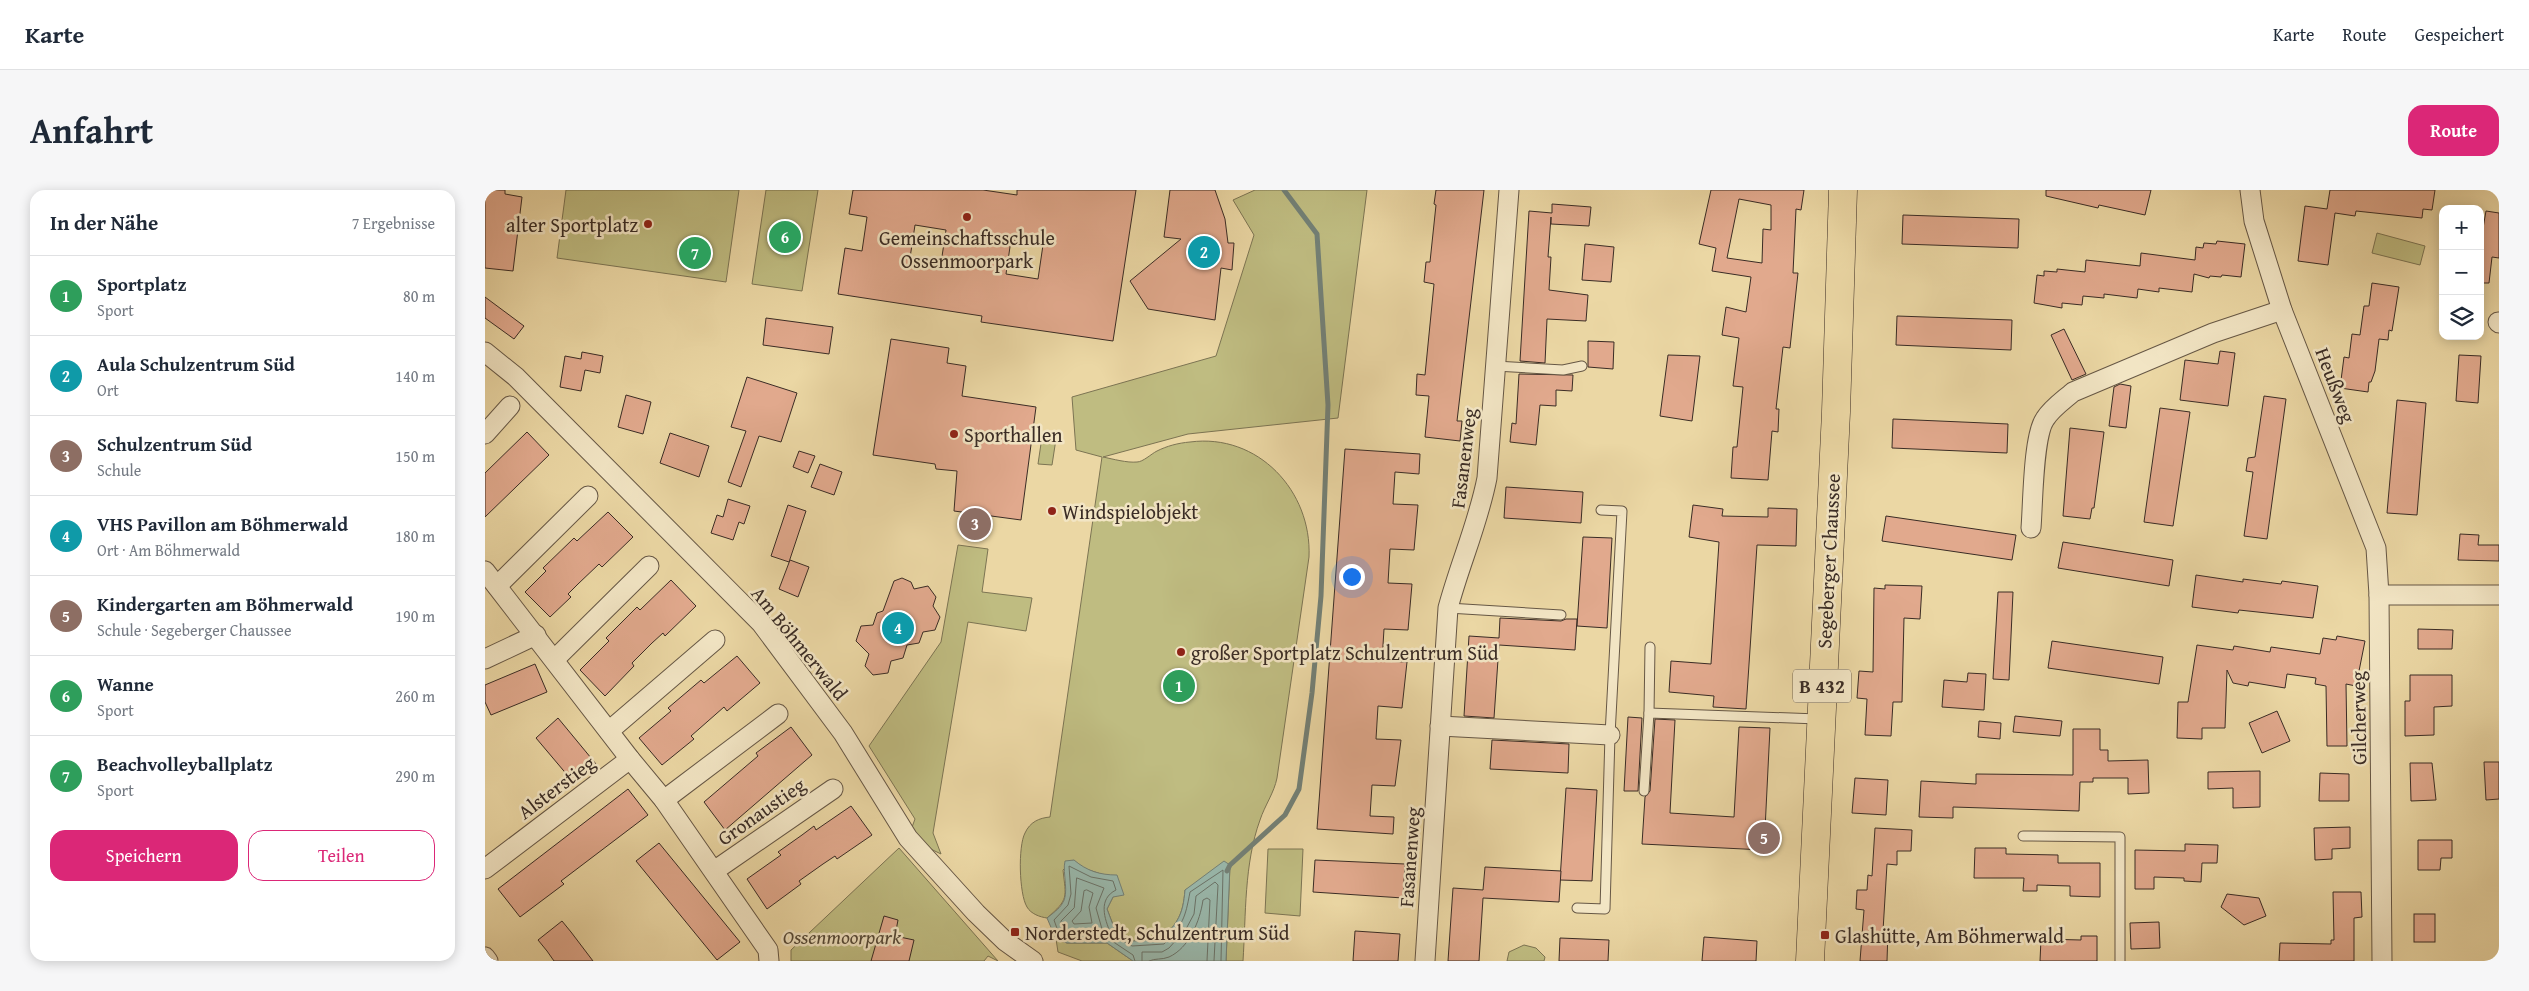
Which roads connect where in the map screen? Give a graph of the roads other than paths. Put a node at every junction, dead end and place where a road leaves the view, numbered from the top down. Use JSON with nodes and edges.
{"nodes":[{"id":1,"x":1509,"y":190,"type":"edge"},
{"id":2,"x":1843,"y":190,"type":"edge"},
{"id":3,"x":2250,"y":190,"type":"edge"},
{"id":4,"x":2282,"y":310,"type":"junction"},
{"id":5,"x":485,"y":352,"type":"edge"},
{"id":6,"x":1495,"y":366,"type":"junction"},
{"id":7,"x":1582,"y":366,"type":"dead end"},
{"id":8,"x":510,"y":406,"type":"dead end"},
{"id":9,"x":485,"y":434,"type":"edge"},
{"id":10,"x":588,"y":496,"type":"dead end"},
{"id":11,"x":1601,"y":510,"type":"dead end"},
{"id":12,"x":2031,"y":528,"type":"dead end"},
{"id":13,"x":649,"y":566,"type":"dead end"},
{"id":14,"x":485,"y":571,"type":"edge"},
{"id":15,"x":497,"y":586,"type":"junction"},
{"id":16,"x":2379,"y":595,"type":"junction"},
{"id":17,"x":2499,"y":595,"type":"edge"},
{"id":18,"x":1448,"y":608,"type":"junction"},
{"id":19,"x":1561,"y":615,"type":"dead end"},
{"id":20,"x":536,"y":635,"type":"junction"},
{"id":21,"x":715,"y":640,"type":"dead end"},
{"id":22,"x":1650,"y":647,"type":"dead end"},
{"id":23,"x":485,"y":658,"type":"edge"},
{"id":24,"x":555,"y":659,"type":"junction"},
{"id":25,"x":1649,"y":713,"type":"junction"},
{"id":26,"x":778,"y":714,"type":"dead end"},
{"id":27,"x":1820,"y":719,"type":"junction"},
{"id":28,"x":1440,"y":726,"type":"junction"},
{"id":29,"x":609,"y":731,"type":"junction"},
{"id":30,"x":1610,"y":735,"type":"junction"},
{"id":31,"x":630,"y":759,"type":"junction"},
{"id":32,"x":833,"y":789,"type":"dead end"},
{"id":33,"x":1644,"y":791,"type":"dead end"},
{"id":34,"x":664,"y":800,"type":"junction"},
{"id":35,"x":2023,"y":836,"type":"dead end"},
{"id":36,"x":485,"y":869,"type":"edge"},
{"id":37,"x":714,"y":871,"type":"junction"},
{"id":38,"x":1577,"y":908,"type":"dead end"},
{"id":39,"x":769,"y":961,"type":"edge"},
{"id":40,"x":1033,"y":961,"type":"edge"},
{"id":41,"x":1425,"y":961,"type":"edge"},
{"id":42,"x":1810,"y":961,"type":"edge"},
{"id":43,"x":2119,"y":961,"type":"edge"},
{"id":44,"x":2382,"y":961,"type":"edge"}],
"edges":[{"from":1,"to":6,"type":"street","name":"Fasanenweg"},
{"from":2,"to":27,"type":"main road","name":"Segeberger Chaussee","number":"B 432"},
{"from":3,"to":4,"type":"street","name":"Heußweg"},
{"from":4,"to":12,"type":"street"},
{"from":4,"to":16,"type":"street","name":"Heußweg"},
{"from":5,"to":40,"type":"street","name":"Am Böhmerwald"},
{"from":6,"to":7,"type":"lane"},
{"from":6,"to":18,"type":"street","name":"Fasanenweg"},
{"from":8,"to":9,"type":"street"},
{"from":10,"to":15,"type":"street"},
{"from":11,"to":30,"type":"lane"},
{"from":13,"to":24,"type":"street"},
{"from":14,"to":15,"type":"street","name":"Gronaustieg"},
{"from":15,"to":20,"type":"street","name":"Gronaustieg"},
{"from":16,"to":17,"type":"street"},
{"from":16,"to":44,"type":"street","name":"Gilcherweg"},
{"from":18,"to":19,"type":"lane"},
{"from":18,"to":28,"type":"street","name":"Fasanenweg"},
{"from":20,"to":23,"type":"street"},
{"from":20,"to":24,"type":"street","name":"Gronaustieg"},
{"from":21,"to":29,"type":"street"},
{"from":22,"to":25,"type":"lane"},
{"from":24,"to":29,"type":"street","name":"Gronaustieg"},
{"from":25,"to":27,"type":"lane"},
{"from":25,"to":33,"type":"lane"},
{"from":26,"to":34,"type":"street"},
{"from":27,"to":42,"type":"main road","name":"Segeberger Chaussee","number":"B 432"},
{"from":28,"to":30,"type":"street"},
{"from":28,"to":41,"type":"street","name":"Fasanenweg"},
{"from":29,"to":31,"type":"street","name":"Gronaustieg"},
{"from":30,"to":38,"type":"lane"},
{"from":31,"to":34,"type":"street","name":"Gronaustieg"},
{"from":31,"to":36,"type":"street","name":"Alsterstieg"},
{"from":32,"to":37,"type":"street","name":"Gronaustieg"},
{"from":34,"to":37,"type":"street","name":"Gronaustieg"},
{"from":35,"to":43,"type":"lane"},
{"from":37,"to":39,"type":"street","name":"Gronaustieg"}]}
